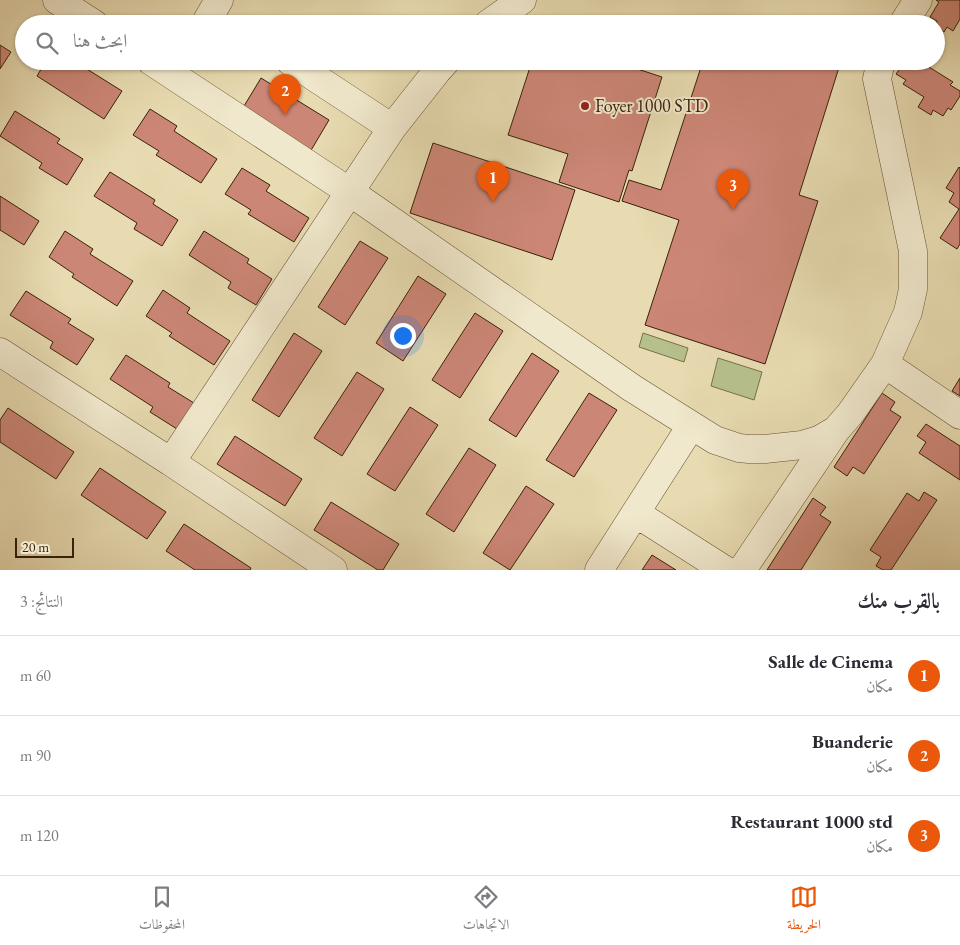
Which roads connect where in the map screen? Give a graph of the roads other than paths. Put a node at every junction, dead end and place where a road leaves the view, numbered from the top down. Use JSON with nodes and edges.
{"nodes":[{"id":1,"x":57,"y":0,"type":"edge"},
{"id":2,"x":219,"y":0,"type":"edge"},
{"id":3,"x":522,"y":0,"type":"edge"},
{"id":4,"x":918,"y":0,"type":"edge"},
{"id":5,"x":80,"y":15,"type":"edge"},
{"id":6,"x":210,"y":15,"type":"edge"},
{"id":7,"x":501,"y":15,"type":"edge"},
{"id":8,"x":909,"y":15,"type":"edge"},
{"id":9,"x":175,"y":70,"type":"edge"},
{"id":10,"x":304,"y":70,"type":"edge"},
{"id":11,"x":437,"y":70,"type":"edge"},
{"id":12,"x":879,"y":70,"type":"edge"},
{"id":13,"x":392,"y":128,"type":"junction"},
{"id":14,"x":350,"y":192,"type":"junction"},
{"id":15,"x":0,"y":352,"type":"edge"},
{"id":16,"x":885,"y":364,"type":"junction"},
{"id":17,"x":960,"y":415,"type":"edge"},
{"id":18,"x":691,"y":426,"type":"junction"},
{"id":19,"x":836,"y":430,"type":"junction"},
{"id":20,"x":171,"y":462,"type":"junction"},
{"id":21,"x":636,"y":514,"type":"junction"},
{"id":22,"x":333,"y":570,"type":"edge"},
{"id":23,"x":599,"y":570,"type":"edge"},
{"id":24,"x":724,"y":570,"type":"edge"},
{"id":25,"x":742,"y":570,"type":"edge"}],
"edges":[{"from":1,"to":5,"type":"street"},
{"from":2,"to":6,"type":"street"},
{"from":3,"to":7,"type":"street"},
{"from":4,"to":8,"type":"street"},
{"from":9,"to":14,"type":"street"},
{"from":10,"to":13,"type":"street"},
{"from":11,"to":13,"type":"street"},
{"from":12,"to":16,"type":"street"},
{"from":13,"to":14,"type":"street"},
{"from":14,"to":18,"type":"street"},
{"from":14,"to":20,"type":"street"},
{"from":15,"to":20,"type":"street"},
{"from":16,"to":17,"type":"street"},
{"from":16,"to":19,"type":"street"},
{"from":18,"to":19,"type":"street"},
{"from":18,"to":21,"type":"street"},
{"from":19,"to":25,"type":"street"},
{"from":20,"to":22,"type":"street"},
{"from":21,"to":23,"type":"street"},
{"from":21,"to":24,"type":"street"}]}
